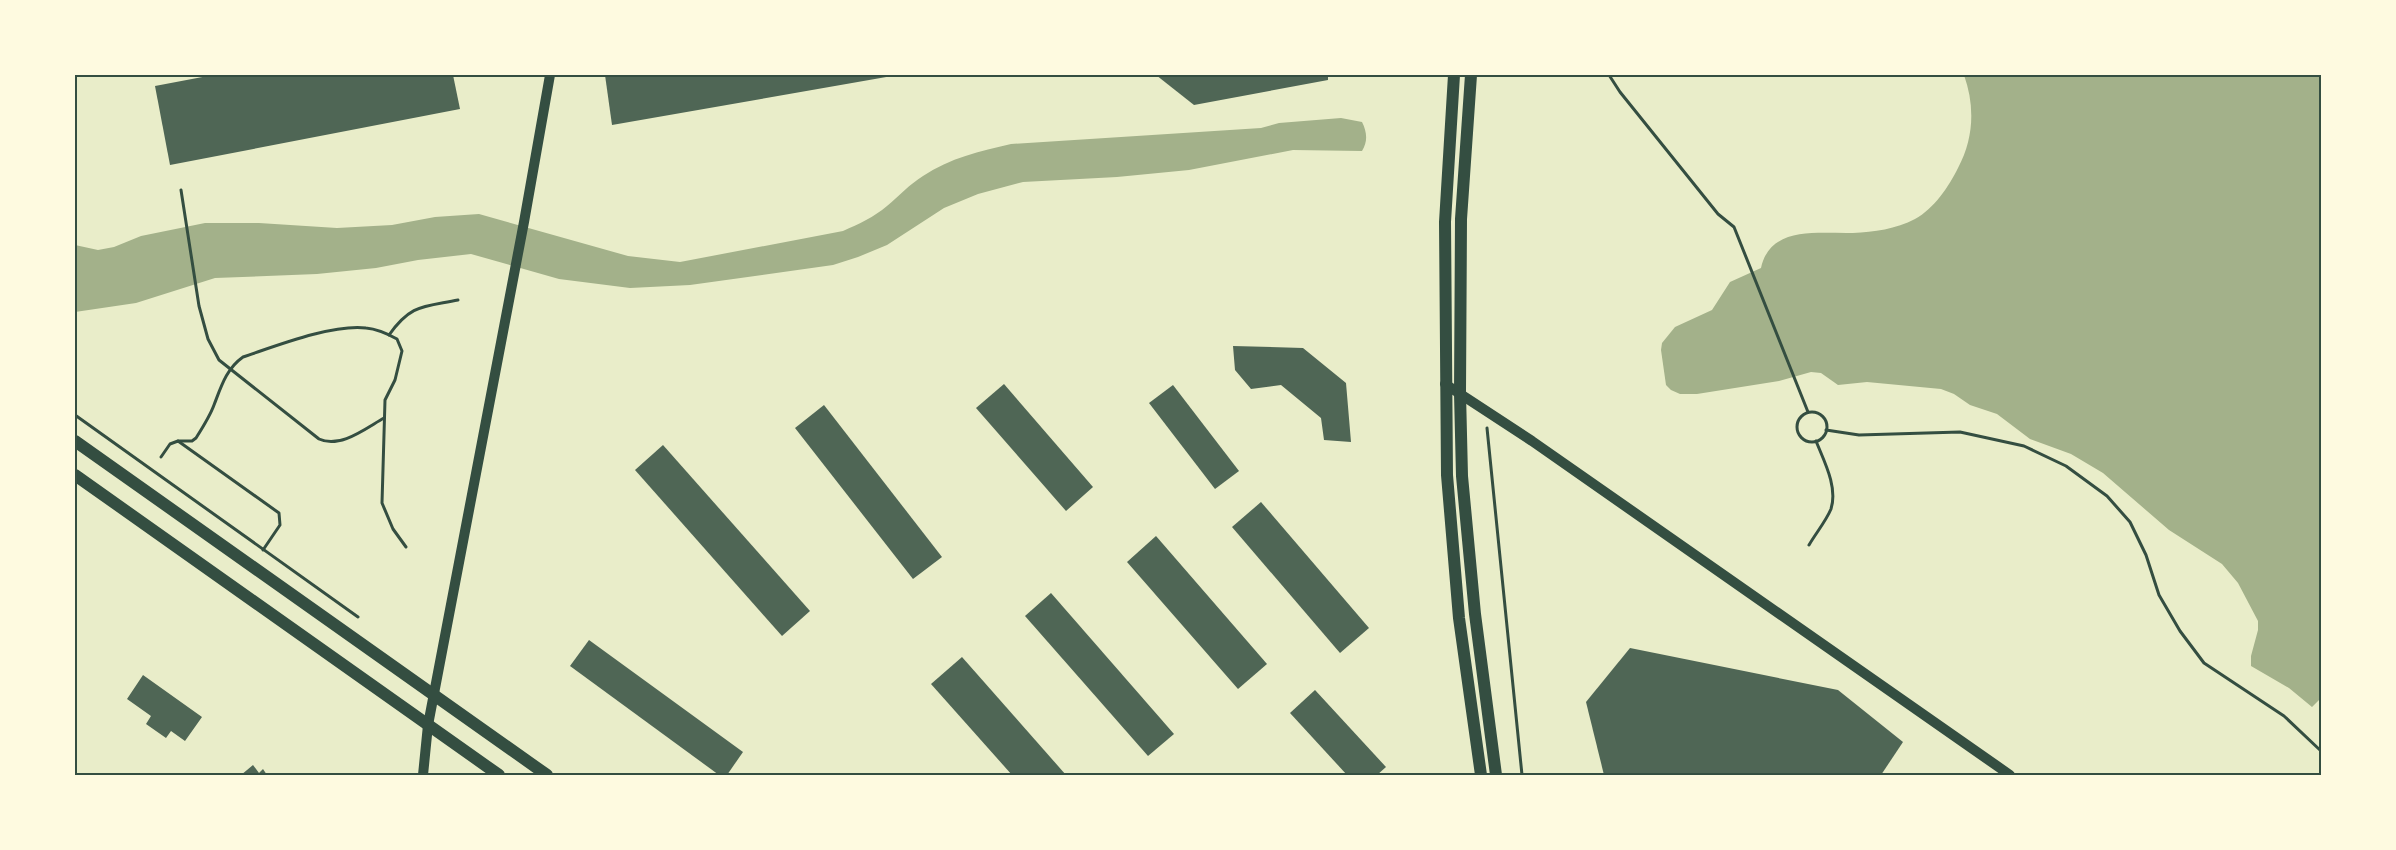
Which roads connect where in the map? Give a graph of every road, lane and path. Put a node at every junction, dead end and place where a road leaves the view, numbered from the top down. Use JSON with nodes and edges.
{"nodes":[{"id":1,"x":550,"y":75,"type":"edge"},
{"id":2,"x":1454,"y":75,"type":"edge"},
{"id":3,"x":1471,"y":75,"type":"edge"},
{"id":4,"x":1608,"y":75,"type":"edge"},
{"id":5,"x":181,"y":190,"type":"dead end"},
{"id":6,"x":458,"y":300,"type":"dead end"},
{"id":7,"x":389,"y":335,"type":"junction"},
{"id":8,"x":230,"y":369,"type":"junction"},
{"id":9,"x":1445,"y":384,"type":"junction"},
{"id":10,"x":1460,"y":393,"type":"junction"},
{"id":11,"x":1485,"y":410,"type":"junction"},
{"id":12,"x":1808,"y":412,"type":"junction"},
{"id":13,"x":75,"y":415,"type":"edge"},
{"id":14,"x":384,"y":418,"type":"junction"},
{"id":15,"x":1826,"y":430,"type":"junction"},
{"id":16,"x":75,"y":441,"type":"edge"},
{"id":17,"x":178,"y":441,"type":"junction"},
{"id":18,"x":1816,"y":441,"type":"junction"},
{"id":19,"x":161,"y":457,"type":"dead end"},
{"id":20,"x":75,"y":475,"type":"edge"},
{"id":21,"x":1809,"y":545,"type":"dead end"},
{"id":22,"x":406,"y":548,"type":"dead end"},
{"id":23,"x":263,"y":550,"type":"junction"},
{"id":24,"x":358,"y":617,"type":"dead end"},
{"id":25,"x":435,"y":695,"type":"junction"},
{"id":26,"x":428,"y":725,"type":"junction"},
{"id":27,"x":2321,"y":750,"type":"edge"},
{"id":28,"x":423,"y":775,"type":"edge"},
{"id":29,"x":499,"y":775,"type":"edge"},
{"id":30,"x":547,"y":775,"type":"edge"},
{"id":31,"x":1481,"y":775,"type":"edge"},
{"id":32,"x":1496,"y":775,"type":"edge"},
{"id":33,"x":1522,"y":775,"type":"edge"},
{"id":34,"x":2010,"y":775,"type":"edge"}],
"edges":[{"from":1,"to":25,"type":"street"},
{"from":2,"to":9,"type":"main road"},
{"from":3,"to":10,"type":"main road"},
{"from":4,"to":12,"type":"path"},
{"from":5,"to":8,"type":"path"},
{"from":6,"to":7,"type":"path"},
{"from":7,"to":8,"type":"path"},
{"from":7,"to":14,"type":"path"},
{"from":8,"to":14,"type":"path"},
{"from":8,"to":17,"type":"path"},
{"from":9,"to":10,"type":"street"},
{"from":9,"to":31,"type":"main road"},
{"from":10,"to":11,"type":"street"},
{"from":10,"to":32,"type":"main road"},
{"from":11,"to":33,"type":"path"},
{"from":11,"to":34,"type":"street"},
{"from":12,"to":15,"type":"path"},
{"from":12,"to":18,"type":"path"},
{"from":13,"to":23,"type":"path"},
{"from":14,"to":22,"type":"path"},
{"from":15,"to":18,"type":"path"},
{"from":15,"to":27,"type":"path"},
{"from":16,"to":25,"type":"main road"},
{"from":17,"to":19,"type":"path"},
{"from":17,"to":23,"type":"path"},
{"from":18,"to":21,"type":"path"},
{"from":20,"to":26,"type":"main road"},
{"from":23,"to":24,"type":"path"},
{"from":25,"to":26,"type":"street"},
{"from":25,"to":30,"type":"main road"},
{"from":26,"to":28,"type":"street"},
{"from":26,"to":29,"type":"main road"}]}
